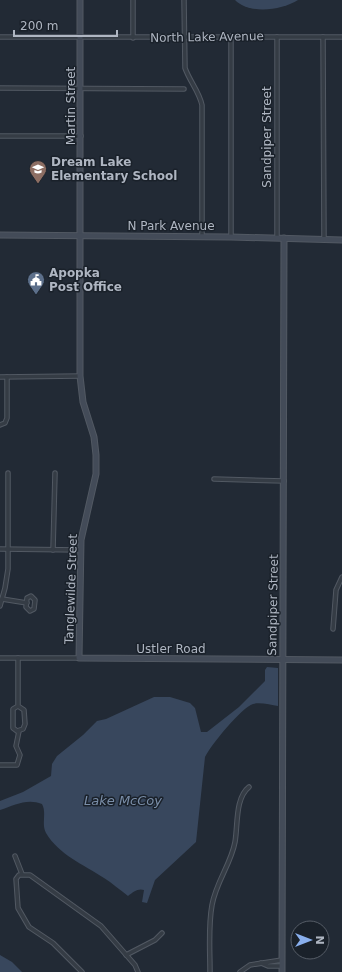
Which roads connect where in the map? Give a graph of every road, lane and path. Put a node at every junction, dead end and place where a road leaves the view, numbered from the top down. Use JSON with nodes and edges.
{"nodes":[{"id":1,"x":80,"y":0,"type":"edge"},
{"id":2,"x":133,"y":0,"type":"edge"},
{"id":3,"x":184,"y":0,"type":"edge"},
{"id":4,"x":80,"y":36,"type":"junction"},
{"id":5,"x":231,"y":36,"type":"junction"},
{"id":6,"x":0,"y":37,"type":"edge"},
{"id":7,"x":277,"y":37,"type":"junction"},
{"id":8,"x":323,"y":37,"type":"junction"},
{"id":9,"x":342,"y":37,"type":"edge"},
{"id":10,"x":133,"y":38,"type":"junction"},
{"id":11,"x":184,"y":38,"type":"junction"},
{"id":12,"x":81,"y":87,"type":"junction"},
{"id":13,"x":0,"y":88,"type":"edge"},
{"id":14,"x":184,"y":89,"type":"dead end"},
{"id":15,"x":0,"y":136,"type":"edge"},
{"id":16,"x":81,"y":136,"type":"junction"},
{"id":17,"x":0,"y":235,"type":"edge"},
{"id":18,"x":81,"y":235,"type":"junction"},
{"id":19,"x":202,"y":237,"type":"junction"},
{"id":20,"x":231,"y":237,"type":"junction"},
{"id":21,"x":277,"y":238,"type":"junction"},
{"id":22,"x":284,"y":238,"type":"junction"},
{"id":23,"x":324,"y":240,"type":"junction"},
{"id":24,"x":342,"y":240,"type":"edge"},
{"id":25,"x":80,"y":376,"type":"junction"},
{"id":26,"x":0,"y":377,"type":"edge"},
{"id":27,"x":7,"y":377,"type":"junction"},
{"id":28,"x":0,"y":425,"type":"edge"},
{"id":29,"x":8,"y":472,"type":"dead end"},
{"id":30,"x":55,"y":473,"type":"dead end"},
{"id":31,"x":214,"y":479,"type":"dead end"},
{"id":32,"x":284,"y":481,"type":"junction"},
{"id":33,"x":0,"y":549,"type":"edge"},
{"id":34,"x":8,"y":550,"type":"junction"},
{"id":35,"x":53,"y":550,"type":"junction"},
{"id":36,"x":80,"y":550,"type":"junction"},
{"id":37,"x":342,"y":577,"type":"edge"},
{"id":38,"x":2,"y":599,"type":"junction"},
{"id":39,"x":27,"y":603,"type":"dead end"},
{"id":40,"x":0,"y":606,"type":"edge"},
{"id":41,"x":333,"y":628,"type":"dead end"},
{"id":42,"x":0,"y":658,"type":"edge"},
{"id":43,"x":18,"y":658,"type":"junction"},
{"id":44,"x":79,"y":658,"type":"junction"},
{"id":45,"x":282,"y":660,"type":"junction"},
{"id":46,"x":342,"y":660,"type":"edge"},
{"id":47,"x":18,"y":706,"type":"junction"},
{"id":48,"x":19,"y":731,"type":"junction"},
{"id":49,"x":0,"y":765,"type":"edge"},
{"id":50,"x":249,"y":787,"type":"dead end"},
{"id":51,"x":15,"y":856,"type":"dead end"},
{"id":52,"x":22,"y":874,"type":"junction"},
{"id":53,"x":162,"y":933,"type":"dead end"},
{"id":54,"x":126,"y":955,"type":"junction"},
{"id":55,"x":282,"y":960,"type":"junction"},
{"id":56,"x":261,"y":963,"type":"junction"},
{"id":57,"x":282,"y":969,"type":"edge"},
{"id":58,"x":82,"y":972,"type":"edge"},
{"id":59,"x":138,"y":972,"type":"edge"},
{"id":60,"x":210,"y":972,"type":"edge"},
{"id":61,"x":240,"y":972,"type":"edge"}],
"edges":[{"from":1,"to":4,"type":"street","name":"Martin Street"},
{"from":2,"to":10,"type":"street"},
{"from":3,"to":11,"type":"street"},
{"from":4,"to":6,"type":"street","name":"North Lake Avenue"},
{"from":4,"to":10,"type":"street","name":"North Lake Avenue"},
{"from":4,"to":12,"type":"street","name":"Martin Street"},
{"from":5,"to":7,"type":"street","name":"North Lake Avenue"},
{"from":5,"to":11,"type":"street","name":"North Lake Avenue"},
{"from":5,"to":20,"type":"street"},
{"from":7,"to":8,"type":"street","name":"North Lake Avenue"},
{"from":7,"to":21,"type":"street","name":"Sandpiper Street"},
{"from":8,"to":9,"type":"street","name":"North Lake Avenue"},
{"from":8,"to":23,"type":"street"},
{"from":10,"to":11,"type":"street","name":"North Lake Avenue"},
{"from":11,"to":19,"type":"street"},
{"from":12,"to":13,"type":"street"},
{"from":12,"to":14,"type":"street"},
{"from":12,"to":16,"type":"street","name":"Martin Street"},
{"from":15,"to":16,"type":"street"},
{"from":16,"to":18,"type":"street","name":"Martin Street"},
{"from":17,"to":18,"type":"street","name":"N Park Avenue"},
{"from":18,"to":19,"type":"street","name":"N Park Avenue"},
{"from":18,"to":25,"type":"street","name":"Tanglewilde Street"},
{"from":19,"to":20,"type":"street","name":"N Park Avenue"},
{"from":20,"to":21,"type":"street","name":"N Park Avenue"},
{"from":21,"to":22,"type":"street","name":"N Park Avenue"},
{"from":22,"to":23,"type":"street","name":"N Park Avenue"},
{"from":22,"to":32,"type":"street","name":"Sandpiper Street"},
{"from":23,"to":24,"type":"street","name":"N Park Avenue"},
{"from":25,"to":27,"type":"street"},
{"from":25,"to":36,"type":"street","name":"Tanglewilde Street"},
{"from":26,"to":27,"type":"street"},
{"from":27,"to":28,"type":"street"},
{"from":29,"to":34,"type":"street"},
{"from":30,"to":35,"type":"street"},
{"from":31,"to":32,"type":"street"},
{"from":32,"to":45,"type":"street","name":"Sandpiper Street"},
{"from":33,"to":34,"type":"street"},
{"from":34,"to":35,"type":"street"},
{"from":34,"to":38,"type":"street"},
{"from":35,"to":36,"type":"street"},
{"from":36,"to":44,"type":"street","name":"Tanglewilde Street"},
{"from":37,"to":41,"type":"street"},
{"from":38,"to":39,"type":"street"},
{"from":38,"to":40,"type":"street"},
{"from":42,"to":43,"type":"street","name":"Ustler Road"},
{"from":43,"to":44,"type":"street","name":"Ustler Road"},
{"from":43,"to":47,"type":"street"},
{"from":44,"to":45,"type":"street","name":"Ustler Road"},
{"from":45,"to":46,"type":"street","name":"Ustler Road"},
{"from":45,"to":55,"type":"street","name":"Sandpiper Street"},
{"from":47,"to":48,"type":"street"},
{"from":47,"to":48,"type":"street"},
{"from":48,"to":49,"type":"street"},
{"from":50,"to":60,"type":"street"},
{"from":51,"to":52,"type":"street"},
{"from":52,"to":54,"type":"street"},
{"from":52,"to":58,"type":"street"},
{"from":53,"to":54,"type":"street"},
{"from":54,"to":59,"type":"street"},
{"from":55,"to":56,"type":"street"},
{"from":55,"to":57,"type":"street","name":"Sandpiper Street"},
{"from":56,"to":57,"type":"street"},
{"from":56,"to":61,"type":"street"}]}
